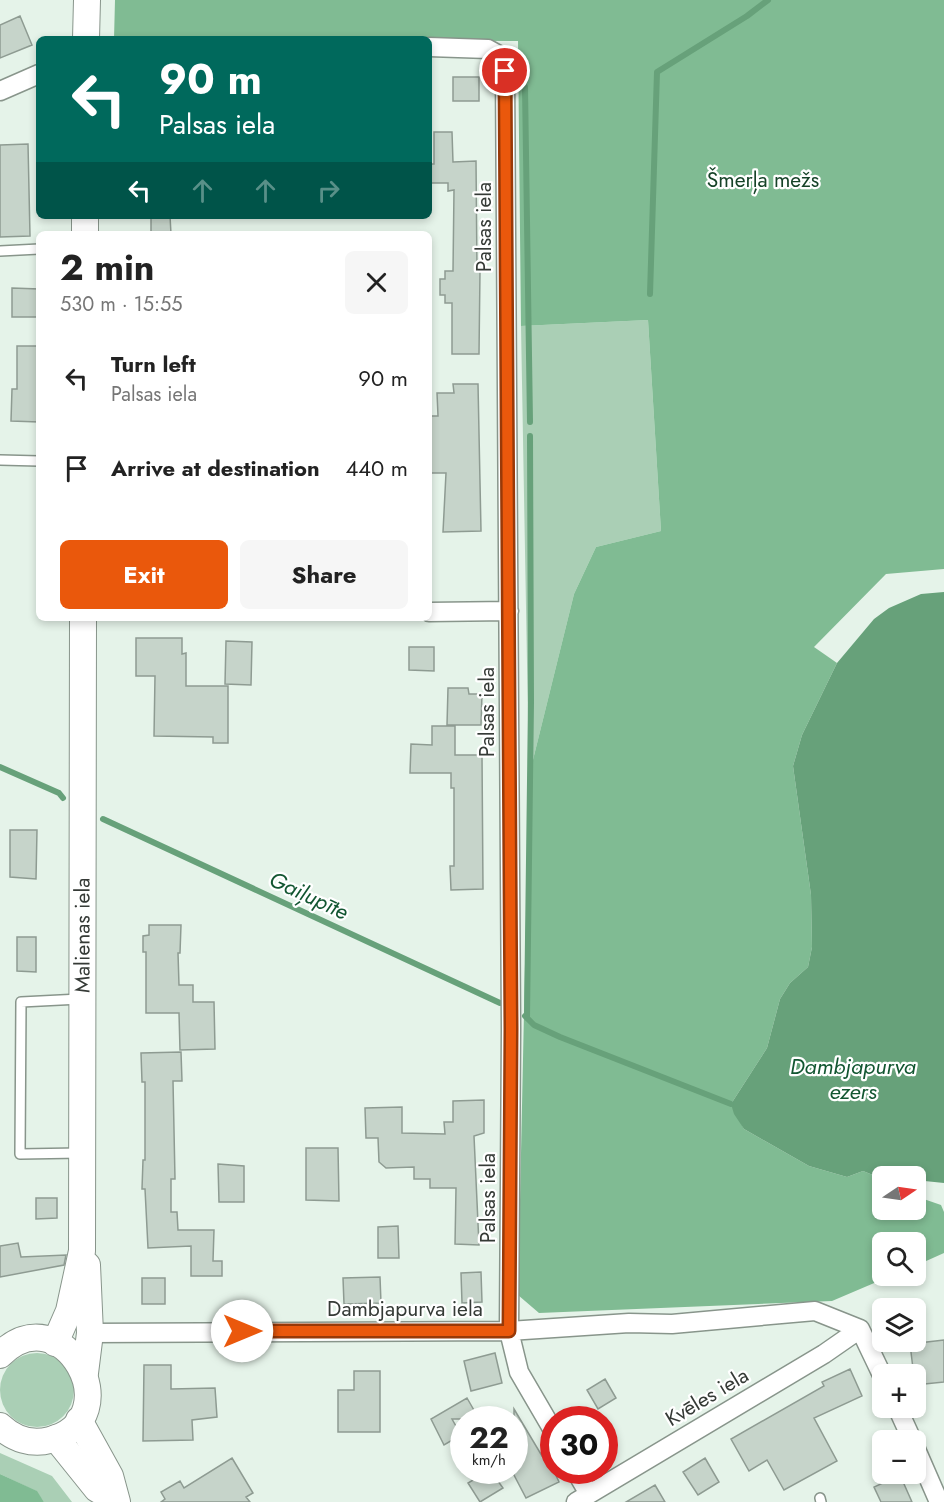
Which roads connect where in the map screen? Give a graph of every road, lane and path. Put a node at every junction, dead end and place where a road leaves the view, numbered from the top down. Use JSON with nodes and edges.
{"nodes":[{"id":1,"x":87,"y":0,"type":"edge"},
{"id":2,"x":86,"y":36,"type":"edge"},
{"id":3,"x":432,"y":47,"type":"edge"},
{"id":4,"x":36,"y":75,"type":"edge"},
{"id":5,"x":0,"y":91,"type":"edge"},
{"id":6,"x":36,"y":249,"type":"edge"},
{"id":7,"x":0,"y":251,"type":"edge"},
{"id":8,"x":0,"y":460,"type":"edge"},
{"id":9,"x":36,"y":461,"type":"edge"},
{"id":10,"x":509,"y":611,"type":"junction"},
{"id":11,"x":432,"y":612,"type":"edge"},
{"id":12,"x":83,"y":621,"type":"edge"},
{"id":13,"x":82,"y":999,"type":"junction"},
{"id":14,"x":83,"y":1153,"type":"junction"},
{"id":15,"x":82,"y":1251,"type":"junction"},
{"id":16,"x":860,"y":1329,"type":"junction"},
{"id":17,"x":509,"y":1331,"type":"junction"},
{"id":18,"x":90,"y":1333,"type":"junction"},
{"id":19,"x":56,"y":1342,"type":"junction"},
{"id":20,"x":0,"y":1355,"type":"edge"},
{"id":21,"x":877,"y":1364,"type":"edge"},
{"id":22,"x":85,"y":1373,"type":"junction"},
{"id":23,"x":540,"y":1408,"type":"edge"},
{"id":24,"x":79,"y":1420,"type":"junction"},
{"id":25,"x":0,"y":1425,"type":"edge"},
{"id":26,"x":56,"y":1438,"type":"junction"},
{"id":27,"x":926,"y":1472,"type":"edge"},
{"id":28,"x":583,"y":1498,"type":"edge"},
{"id":29,"x":116,"y":1500,"type":"edge"},
{"id":30,"x":939,"y":1502,"type":"edge"}],
"edges":[{"from":1,"to":2,"type":"street"},
{"from":3,"to":10,"type":"street","name":"Palsas iela"},
{"from":4,"to":5,"type":"street"},
{"from":6,"to":7,"type":"lane"},
{"from":8,"to":9,"type":"lane"},
{"from":10,"to":11,"type":"street"},
{"from":10,"to":17,"type":"street","name":"Palsas iela"},
{"from":12,"to":13,"type":"street","name":"Malienas iela"},
{"from":13,"to":14,"type":"street","name":"Malienas iela"},
{"from":13,"to":14,"type":"lane"},
{"from":14,"to":15,"type":"street","name":"Malienas iela"},
{"from":15,"to":18,"type":"street","name":"Malienas iela"},
{"from":15,"to":19,"type":"street","name":"Malienas iela"},
{"from":16,"to":17,"type":"street","name":"Dambjapurva iela"},
{"from":16,"to":21,"type":"street"},
{"from":16,"to":28,"type":"street","name":"Kvēles iela"},
{"from":17,"to":18,"type":"street","name":"Dambjapurva iela"},
{"from":17,"to":23,"type":"street","name":"Palsas iela"},
{"from":18,"to":22,"type":"street","name":"Malienas iela"},
{"from":19,"to":20,"type":"street"},
{"from":19,"to":22,"type":"street"},
{"from":22,"to":24,"type":"street","name":"Malienas iela"},
{"from":24,"to":26,"type":"street"},
{"from":24,"to":29,"type":"street"},
{"from":25,"to":26,"type":"street"},
{"from":26,"to":29,"type":"street"},
{"from":27,"to":30,"type":"street"}]}
